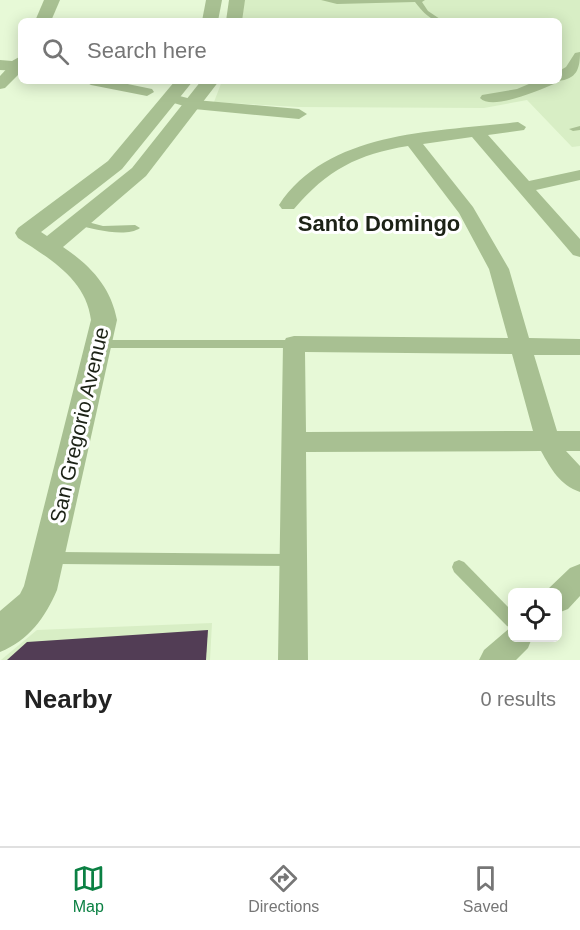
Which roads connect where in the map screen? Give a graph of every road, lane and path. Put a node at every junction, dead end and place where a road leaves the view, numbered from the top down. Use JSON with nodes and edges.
{"nodes":[{"id":1,"x":52,"y":0,"type":"edge"},
{"id":2,"x":214,"y":0,"type":"edge"},
{"id":3,"x":237,"y":0,"type":"edge"},
{"id":4,"x":324,"y":0,"type":"edge"},
{"id":5,"x":417,"y":0,"type":"edge"},
{"id":6,"x":422,"y":0,"type":"edge"},
{"id":7,"x":44,"y":18,"type":"edge"},
{"id":8,"x":211,"y":18,"type":"edge"},
{"id":9,"x":234,"y":18,"type":"edge"},
{"id":10,"x":435,"y":18,"type":"edge"},
{"id":11,"x":580,"y":56,"type":"edge"},
{"id":12,"x":14,"y":65,"type":"edge"},
{"id":13,"x":570,"y":74,"type":"edge"},
{"id":14,"x":106,"y":84,"type":"edge"},
{"id":15,"x":182,"y":84,"type":"edge"},
{"id":16,"x":208,"y":84,"type":"edge"},
{"id":17,"x":536,"y":84,"type":"edge"},
{"id":18,"x":0,"y":85,"type":"edge"},
{"id":19,"x":147,"y":92,"type":"dead end"},
{"id":20,"x":172,"y":98,"type":"junction"},
{"id":21,"x":487,"y":98,"type":"dead end"},
{"id":22,"x":194,"y":104,"type":"junction"},
{"id":23,"x":299,"y":114,"type":"dead end"},
{"id":24,"x":518,"y":127,"type":"dead end"},
{"id":25,"x":477,"y":133,"type":"junction"},
{"id":26,"x":413,"y":142,"type":"junction"},
{"id":27,"x":580,"y":175,"type":"edge"},
{"id":28,"x":526,"y":187,"type":"junction"},
{"id":29,"x":288,"y":205,"type":"dead end"},
{"id":30,"x":80,"y":223,"type":"junction"},
{"id":31,"x":135,"y":228,"type":"dead end"},
{"id":32,"x":37,"y":240,"type":"junction"},
{"id":33,"x":580,"y":251,"type":"edge"},
{"id":34,"x":98,"y":344,"type":"junction"},
{"id":35,"x":294,"y":344,"type":"junction"},
{"id":36,"x":523,"y":347,"type":"junction"},
{"id":37,"x":580,"y":347,"type":"edge"},
{"id":38,"x":580,"y":441,"type":"edge"},
{"id":39,"x":293,"y":442,"type":"junction"},
{"id":40,"x":548,"y":442,"type":"junction"},
{"id":41,"x":580,"y":481,"type":"edge"},
{"id":42,"x":60,"y":558,"type":"dead end"},
{"id":43,"x":293,"y":560,"type":"junction"},
{"id":44,"x":459,"y":567,"type":"dead end"},
{"id":45,"x":580,"y":577,"type":"edge"},
{"id":46,"x":562,"y":595,"type":"edge"},
{"id":47,"x":508,"y":616,"type":"edge"},
{"id":48,"x":0,"y":634,"type":"edge"},
{"id":49,"x":514,"y":642,"type":"edge"},
{"id":50,"x":293,"y":660,"type":"edge"},
{"id":51,"x":494,"y":660,"type":"edge"}],
"edges":[{"from":1,"to":7,"type":"street"},
{"from":2,"to":8,"type":"street"},
{"from":3,"to":9,"type":"street"},
{"from":4,"to":5,"type":"lane"},
{"from":5,"to":6,"type":"lane"},
{"from":5,"to":10,"type":"lane"},
{"from":11,"to":13,"type":"street"},
{"from":12,"to":18,"type":"street"},
{"from":14,"to":19,"type":"street"},
{"from":15,"to":20,"type":"street"},
{"from":16,"to":22,"type":"street"},
{"from":17,"to":21,"type":"street"},
{"from":20,"to":22,"type":"street"},
{"from":20,"to":32,"type":"street"},
{"from":22,"to":23,"type":"street"},
{"from":22,"to":30,"type":"street"},
{"from":24,"to":25,"type":"street"},
{"from":25,"to":26,"type":"street"},
{"from":25,"to":28,"type":"street"},
{"from":26,"to":29,"type":"street"},
{"from":26,"to":36,"type":"street"},
{"from":27,"to":28,"type":"street"},
{"from":28,"to":33,"type":"street"},
{"from":30,"to":31,"type":"lane"},
{"from":30,"to":32,"type":"street"},
{"from":32,"to":34,"type":"street","name":"San Gregorio Avenue"},
{"from":34,"to":35,"type":"lane"},
{"from":34,"to":48,"type":"street","name":"San Gregorio Avenue"},
{"from":35,"to":36,"type":"street"},
{"from":35,"to":39,"type":"street"},
{"from":36,"to":37,"type":"street"},
{"from":36,"to":40,"type":"street"},
{"from":38,"to":40,"type":"street"},
{"from":39,"to":40,"type":"street"},
{"from":39,"to":43,"type":"street"},
{"from":40,"to":41,"type":"street"},
{"from":42,"to":43,"type":"lane"},
{"from":43,"to":50,"type":"street"},
{"from":44,"to":47,"type":"lane"},
{"from":45,"to":46,"type":"street"},
{"from":49,"to":51,"type":"street"}]}
